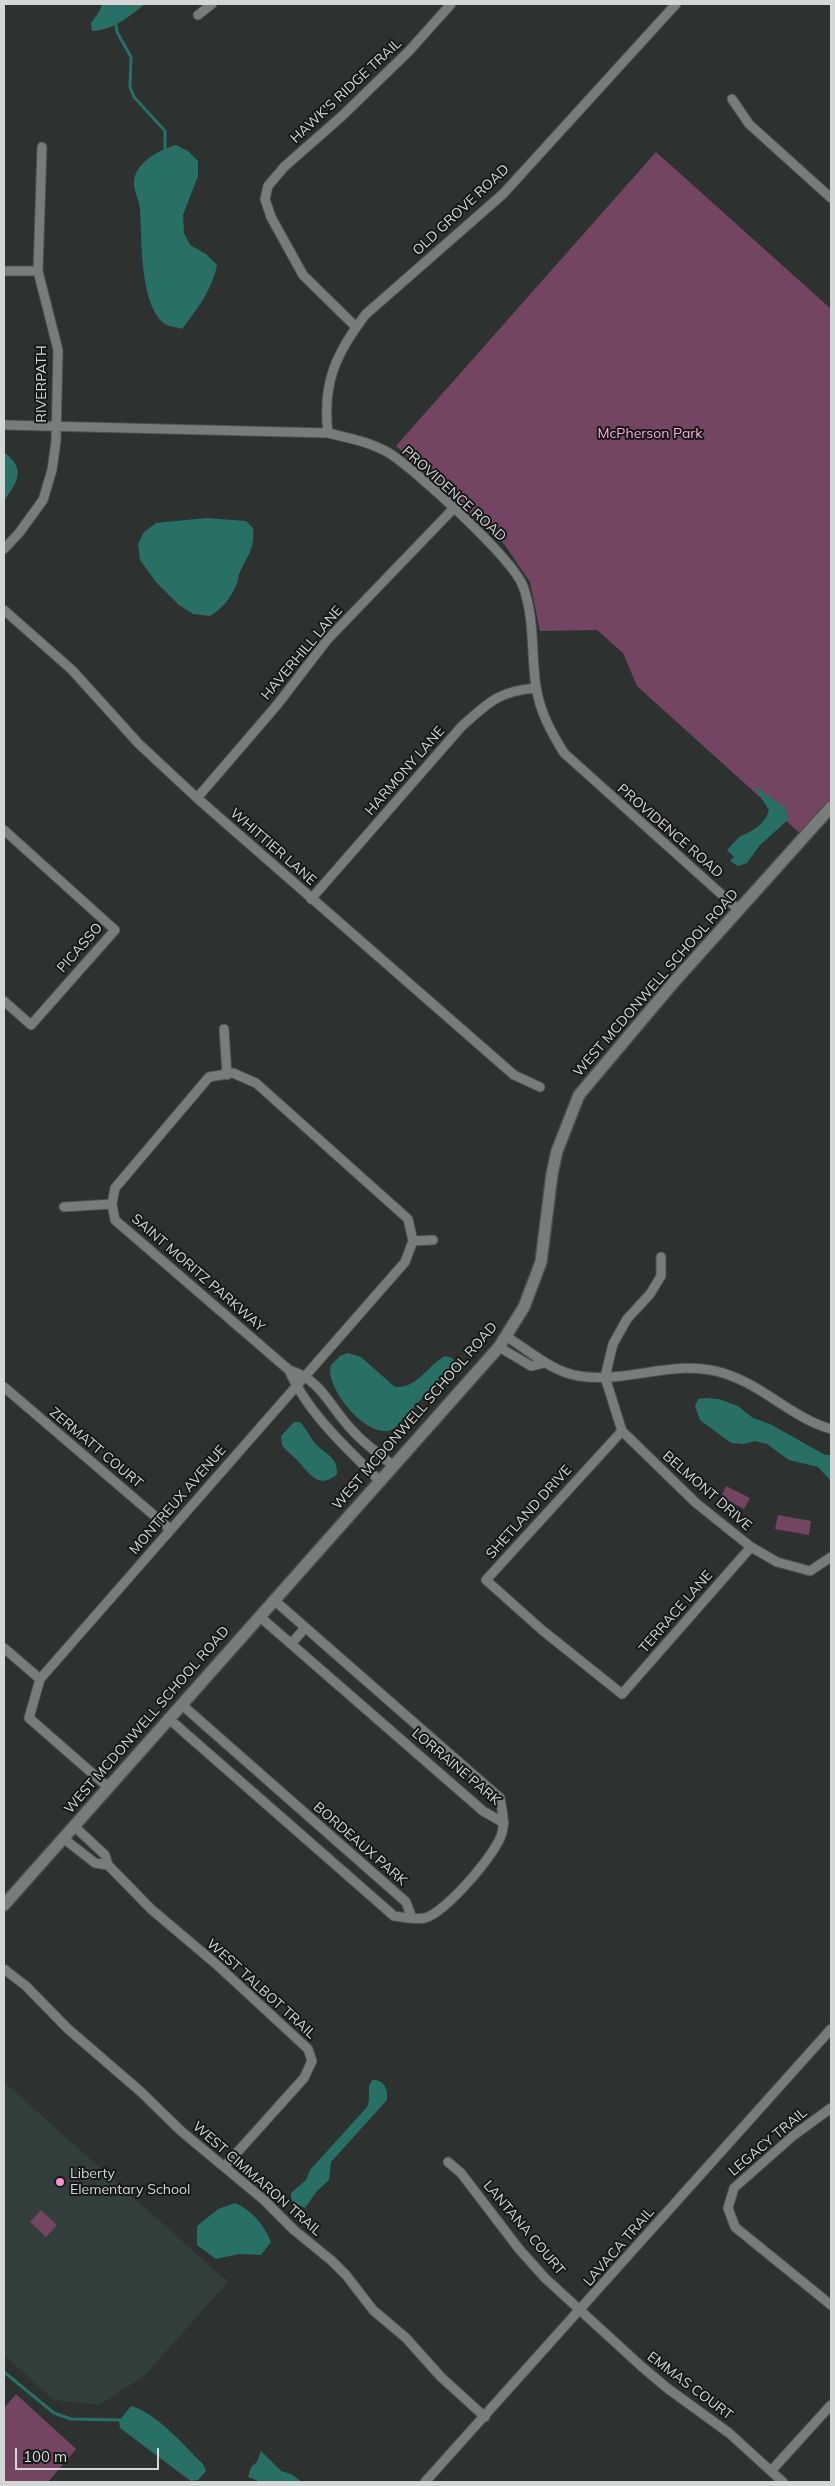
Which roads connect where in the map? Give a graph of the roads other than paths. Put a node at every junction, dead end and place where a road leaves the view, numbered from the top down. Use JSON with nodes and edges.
{"nodes":[{"id":1,"x":212,"y":4,"type":"edge"},
{"id":2,"x":451,"y":4,"type":"edge"},
{"id":3,"x":676,"y":4,"type":"edge"},
{"id":4,"x":198,"y":15,"type":"dead end"},
{"id":5,"x":732,"y":99,"type":"dead end"},
{"id":6,"x":42,"y":146,"type":"dead end"},
{"id":7,"x":831,"y":198,"type":"edge"},
{"id":8,"x":4,"y":271,"type":"edge"},
{"id":9,"x":38,"y":271,"type":"junction"},
{"id":10,"x":356,"y":328,"type":"junction"},
{"id":11,"x":4,"y":425,"type":"edge"},
{"id":12,"x":56,"y":427,"type":"junction"},
{"id":13,"x":328,"y":433,"type":"junction"},
{"id":14,"x":453,"y":509,"type":"junction"},
{"id":15,"x":4,"y":549,"type":"edge"},
{"id":16,"x":4,"y":610,"type":"edge"},
{"id":17,"x":536,"y":688,"type":"junction"},
{"id":18,"x":197,"y":798,"type":"junction"},
{"id":19,"x":831,"y":807,"type":"edge"},
{"id":20,"x":4,"y":830,"type":"edge"},
{"id":21,"x":311,"y":899,"type":"junction"},
{"id":22,"x":739,"y":910,"type":"junction"},
{"id":23,"x":4,"y":1001,"type":"edge"},
{"id":24,"x":224,"y":1029,"type":"dead end"},
{"id":25,"x":227,"y":1075,"type":"junction"},
{"id":26,"x":540,"y":1087,"type":"dead end"},
{"id":27,"x":112,"y":1204,"type":"junction"},
{"id":28,"x":64,"y":1207,"type":"dead end"},
{"id":29,"x":433,"y":1240,"type":"dead end"},
{"id":30,"x":412,"y":1241,"type":"junction"},
{"id":31,"x":661,"y":1257,"type":"dead end"},
{"id":32,"x":507,"y":1336,"type":"junction"},
{"id":33,"x":499,"y":1347,"type":"junction"},
{"id":34,"x":544,"y":1363,"type":"junction"},
{"id":35,"x":289,"y":1370,"type":"junction"},
{"id":36,"x":306,"y":1375,"type":"junction"},
{"id":37,"x":605,"y":1377,"type":"junction"},
{"id":38,"x":296,"y":1386,"type":"junction"},
{"id":39,"x":4,"y":1387,"type":"edge"},
{"id":40,"x":831,"y":1429,"type":"edge"},
{"id":41,"x":622,"y":1431,"type":"junction"},
{"id":42,"x":393,"y":1466,"type":"junction"},
{"id":43,"x":379,"y":1480,"type":"junction"},
{"id":44,"x":170,"y":1529,"type":"junction"},
{"id":45,"x":751,"y":1547,"type":"junction"},
{"id":46,"x":831,"y":1557,"type":"edge"},
{"id":47,"x":274,"y":1600,"type":"junction"},
{"id":48,"x":259,"y":1616,"type":"junction"},
{"id":49,"x":306,"y":1628,"type":"junction"},
{"id":50,"x":291,"y":1644,"type":"junction"},
{"id":51,"x":4,"y":1648,"type":"edge"},
{"id":52,"x":40,"y":1679,"type":"junction"},
{"id":53,"x":622,"y":1694,"type":"joint"},
{"id":54,"x":181,"y":1704,"type":"junction"},
{"id":55,"x":168,"y":1718,"type":"junction"},
{"id":56,"x":215,"y":1734,"type":"junction"},
{"id":57,"x":203,"y":1748,"type":"junction"},
{"id":58,"x":108,"y":1787,"type":"junction"},
{"id":59,"x":504,"y":1823,"type":"junction"},
{"id":60,"x":74,"y":1826,"type":"junction"},
{"id":61,"x":62,"y":1838,"type":"junction"},
{"id":62,"x":108,"y":1865,"type":"junction"},
{"id":63,"x":4,"y":1905,"type":"edge"},
{"id":64,"x":412,"y":1918,"type":"junction"},
{"id":65,"x":4,"y":1968,"type":"edge"},
{"id":66,"x":831,"y":2028,"type":"edge"},
{"id":67,"x":831,"y":2108,"type":"edge"},
{"id":68,"x":448,"y":2162,"type":"dead end"},
{"id":69,"x":224,"y":2166,"type":"junction"},
{"id":70,"x":831,"y":2305,"type":"edge"},
{"id":71,"x":581,"y":2311,"type":"junction"},
{"id":72,"x":831,"y":2405,"type":"edge"},
{"id":73,"x":485,"y":2417,"type":"junction"},
{"id":74,"x":771,"y":2471,"type":"junction"},
{"id":75,"x":425,"y":2482,"type":"edge"},
{"id":76,"x":782,"y":2482,"type":"edge"}],
"edges":[{"from":1,"to":4,"type":"street"},
{"from":2,"to":10,"type":"street","name":"HAWK'S RIDGE TRAIL"},
{"from":3,"to":10,"type":"street","name":"OLD GROVE ROAD"},
{"from":5,"to":7,"type":"street"},
{"from":6,"to":9,"type":"street","name":"RIVERPATH"},
{"from":8,"to":9,"type":"street"},
{"from":9,"to":12,"type":"street","name":"RIVERPATH"},
{"from":10,"to":13,"type":"street","name":"OLD GROVE ROAD"},
{"from":11,"to":12,"type":"street","name":"PROVIDENCE ROAD"},
{"from":12,"to":13,"type":"street","name":"PROVIDENCE ROAD"},
{"from":12,"to":15,"type":"street","name":"RIVERPATH"},
{"from":13,"to":14,"type":"street","name":"PROVIDENCE ROAD"},
{"from":14,"to":17,"type":"street","name":"PROVIDENCE ROAD"},
{"from":14,"to":18,"type":"street","name":"HAVERHILL LANE"},
{"from":16,"to":18,"type":"street","name":"WHITTIER LANE"},
{"from":17,"to":21,"type":"street","name":"HARMONY LANE"},
{"from":17,"to":22,"type":"street","name":"PROVIDENCE ROAD"},
{"from":18,"to":21,"type":"street","name":"WHITTIER LANE"},
{"from":19,"to":22,"type":"main road","name":"WEST MCDONWELL SCHOOL ROAD"},
{"from":20,"to":23,"type":"street","name":"PICASSO"},
{"from":21,"to":26,"type":"street","name":"WHITTIER LANE"},
{"from":22,"to":32,"type":"main road","name":"WEST MCDONWELL SCHOOL ROAD"},
{"from":24,"to":25,"type":"street"},
{"from":25,"to":27,"type":"street"},
{"from":25,"to":30,"type":"street"},
{"from":27,"to":28,"type":"street"},
{"from":27,"to":35,"type":"street","name":"SAINT MORITZ PARKWAY"},
{"from":29,"to":30,"type":"street"},
{"from":30,"to":36,"type":"street","name":"MONTREUX AVENUE"},
{"from":31,"to":37,"type":"street"},
{"from":32,"to":33,"type":"main road","name":"WEST MCDONWELL SCHOOL ROAD"},
{"from":32,"to":34,"type":"street"},
{"from":33,"to":34,"type":"street"},
{"from":33,"to":42,"type":"main road","name":"WEST MCDONWELL SCHOOL ROAD"},
{"from":34,"to":37,"type":"street"},
{"from":35,"to":36,"type":"street","name":"SAINT MORITZ PARKWAY"},
{"from":35,"to":38,"type":"street","name":"SAINT MORITZ PARKWAY"},
{"from":36,"to":38,"type":"street","name":"MONTREUX AVENUE"},
{"from":36,"to":42,"type":"street"},
{"from":37,"to":40,"type":"street"},
{"from":37,"to":41,"type":"street","name":"BELMONT DRIVE"},
{"from":38,"to":43,"type":"street","name":"SAINT MORITZ PARKWAY"},
{"from":38,"to":44,"type":"street","name":"MONTREUX AVENUE"},
{"from":39,"to":44,"type":"street","name":"ZERMATT COURT"},
{"from":41,"to":45,"type":"street","name":"BELMONT DRIVE"},
{"from":41,"to":53,"type":"street","name":"SHETLAND DRIVE"},
{"from":42,"to":43,"type":"main road","name":"WEST MCDONWELL SCHOOL ROAD"},
{"from":43,"to":47,"type":"main road","name":"WEST MCDONWELL SCHOOL ROAD"},
{"from":44,"to":52,"type":"street","name":"MONTREUX AVENUE"},
{"from":45,"to":46,"type":"street","name":"BELMONT DRIVE"},
{"from":45,"to":53,"type":"street","name":"TERRACE LANE"},
{"from":47,"to":48,"type":"main road","name":"WEST MCDONWELL SCHOOL ROAD"},
{"from":47,"to":49,"type":"street","name":"LORRAINE PARK"},
{"from":48,"to":50,"type":"street","name":"LORRAINE PARK"},
{"from":48,"to":54,"type":"main road","name":"WEST MCDONWELL SCHOOL ROAD"},
{"from":49,"to":50,"type":"street"},
{"from":49,"to":59,"type":"street","name":"LORRAINE PARK"},
{"from":50,"to":59,"type":"street","name":"LORRAINE PARK"},
{"from":51,"to":52,"type":"street"},
{"from":52,"to":58,"type":"street","name":"MONTREUX AVENUE"},
{"from":54,"to":55,"type":"main road","name":"WEST MCDONWELL SCHOOL ROAD"},
{"from":54,"to":56,"type":"street","name":"BORDEAUX PARK"},
{"from":55,"to":57,"type":"street"},
{"from":55,"to":58,"type":"main road","name":"WEST MCDONWELL SCHOOL ROAD"},
{"from":56,"to":57,"type":"street"},
{"from":56,"to":64,"type":"street","name":"BORDEAUX PARK"},
{"from":57,"to":64,"type":"street"},
{"from":58,"to":60,"type":"main road","name":"WEST MCDONWELL SCHOOL ROAD"},
{"from":59,"to":64,"type":"street"},
{"from":60,"to":61,"type":"main road","name":"WEST MCDONWELL SCHOOL ROAD"},
{"from":60,"to":62,"type":"street","name":"WEST TALBOT TRAIL"},
{"from":61,"to":62,"type":"street","name":"WEST TALBOT TRAIL"},
{"from":61,"to":63,"type":"main road","name":"WEST MCDONWELL SCHOOL ROAD"},
{"from":62,"to":69,"type":"street","name":"WEST TALBOT TRAIL"},
{"from":65,"to":69,"type":"street","name":"WEST CIMMARON TRAIL"},
{"from":66,"to":71,"type":"street","name":"LAVACA TRAIL"},
{"from":67,"to":70,"type":"street","name":"LEGACY TRAIL"},
{"from":68,"to":71,"type":"street","name":"LANTANA COURT"},
{"from":69,"to":73,"type":"street","name":"WEST CIMMARON TRAIL"},
{"from":71,"to":73,"type":"street","name":"LAVACA TRAIL"},
{"from":71,"to":74,"type":"street","name":"EMMAS COURT"},
{"from":72,"to":74,"type":"street"},
{"from":73,"to":75,"type":"street","name":"LAVACA TRAIL"},
{"from":74,"to":76,"type":"street","name":"EMMAS COURT"}]}
